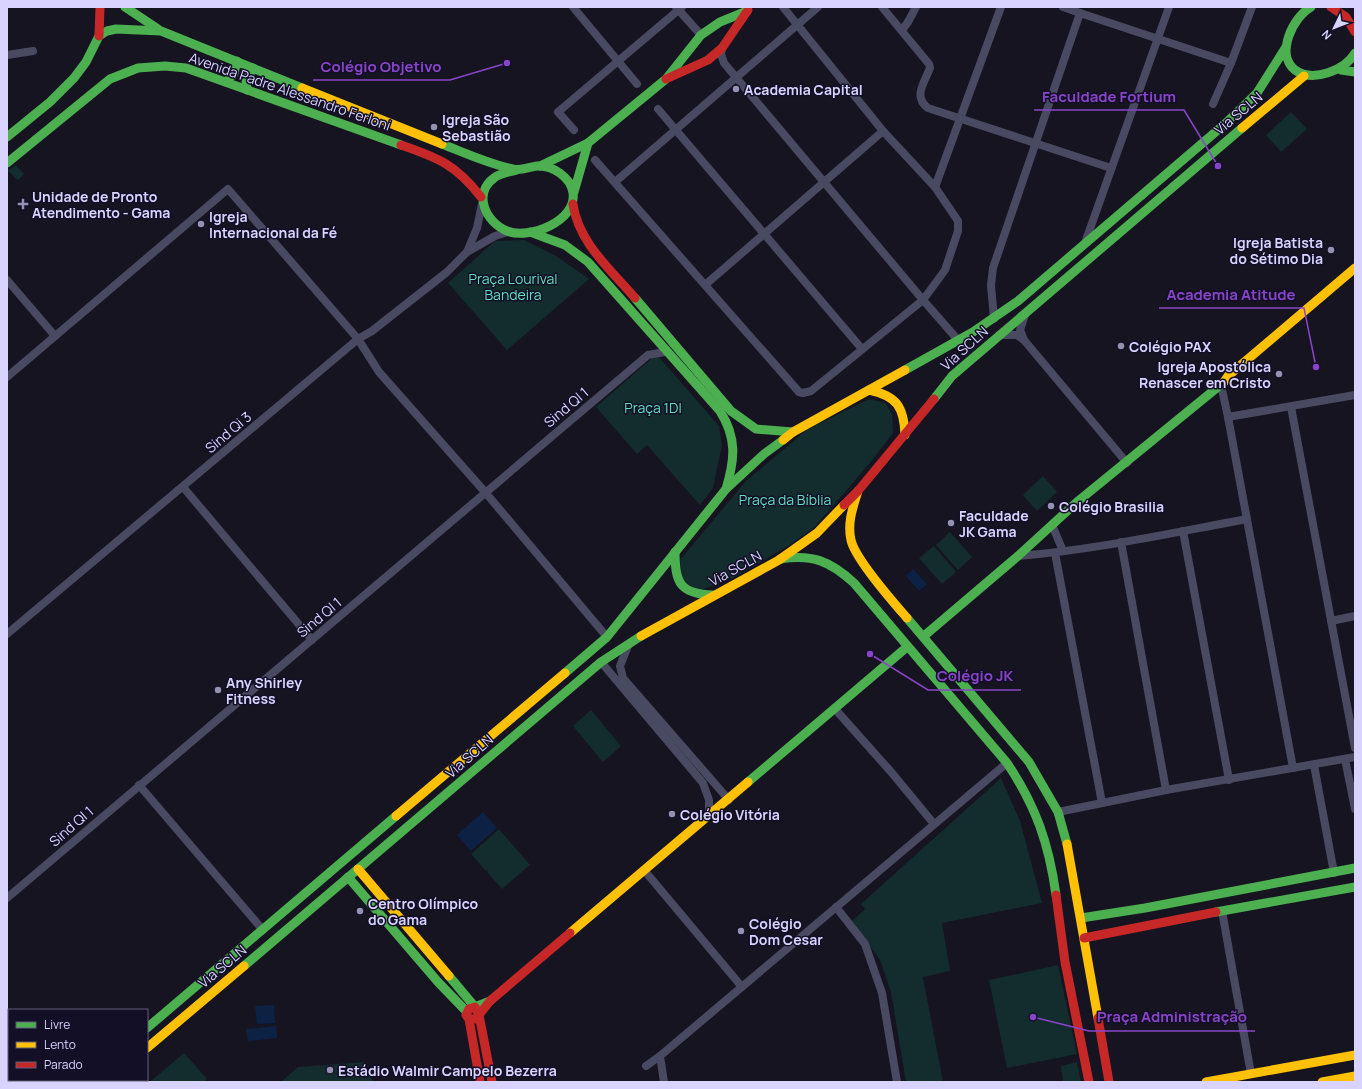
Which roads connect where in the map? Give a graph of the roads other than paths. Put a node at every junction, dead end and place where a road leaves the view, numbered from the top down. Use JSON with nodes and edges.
{"nodes":[{"id":1,"x":100,"y":7,"type":"edge"},
{"id":2,"x":125,"y":7,"type":"edge"},
{"id":3,"x":573,"y":7,"type":"edge"},
{"id":4,"x":783,"y":7,"type":"edge"},
{"id":5,"x":818,"y":7,"type":"edge"},
{"id":6,"x":882,"y":7,"type":"edge"},
{"id":7,"x":916,"y":7,"type":"edge"},
{"id":8,"x":1001,"y":7,"type":"edge"},
{"id":9,"x":1063,"y":7,"type":"edge"},
{"id":10,"x":1169,"y":7,"type":"edge"},
{"id":11,"x":1252,"y":7,"type":"edge"},
{"id":12,"x":1311,"y":7,"type":"edge"},
{"id":13,"x":1348,"y":7,"type":"edge"},
{"id":14,"x":679,"y":8,"type":"edge"},
{"id":15,"x":1334,"y":8,"type":"edge"},
{"id":16,"x":749,"y":9,"type":"edge"},
{"id":17,"x":1297,"y":12,"type":"edge"},
{"id":18,"x":1080,"y":13,"type":"junction"},
{"id":19,"x":720,"y":22,"type":"junction"},
{"id":20,"x":796,"y":25,"type":"junction"},
{"id":21,"x":902,"y":30,"type":"junction"},
{"id":22,"x":1355,"y":30,"type":"edge"},
{"id":23,"x":161,"y":31,"type":"junction"},
{"id":24,"x":701,"y":35,"type":"junction"},
{"id":25,"x":99,"y":36,"type":"junction"},
{"id":26,"x":731,"y":36,"type":"junction"},
{"id":27,"x":1157,"y":39,"type":"junction"},
{"id":28,"x":1286,"y":47,"type":"junction"},
{"id":29,"x":722,"y":48,"type":"junction"},
{"id":30,"x":33,"y":51,"type":"dead end"},
{"id":31,"x":686,"y":52,"type":"junction"},
{"id":32,"x":1355,"y":53,"type":"edge"},
{"id":33,"x":7,"y":55,"type":"edge"},
{"id":34,"x":708,"y":60,"type":"junction"},
{"id":35,"x":237,"y":61,"type":"junction"},
{"id":36,"x":618,"y":62,"type":"junction"},
{"id":37,"x":724,"y":63,"type":"junction"},
{"id":38,"x":1231,"y":64,"type":"junction"},
{"id":39,"x":698,"y":66,"type":"junction"},
{"id":40,"x":253,"y":68,"type":"junction"},
{"id":41,"x":1341,"y":70,"type":"junction"},
{"id":42,"x":1355,"y":72,"type":"edge"},
{"id":43,"x":1304,"y":76,"type":"junction"},
{"id":44,"x":736,"y":77,"type":"junction"},
{"id":45,"x":666,"y":79,"type":"junction"},
{"id":46,"x":226,"y":82,"type":"junction"},
{"id":47,"x":637,"y":84,"type":"dead end"},
{"id":48,"x":247,"y":90,"type":"junction"},
{"id":49,"x":50,"y":102,"type":"junction"},
{"id":50,"x":1213,"y":104,"type":"dead end"},
{"id":51,"x":658,"y":109,"type":"dead end"},
{"id":52,"x":37,"y":112,"type":"junction"},
{"id":53,"x":61,"y":118,"type":"junction"},
{"id":54,"x":961,"y":118,"type":"junction"},
{"id":55,"x":50,"y":127,"type":"junction"},
{"id":56,"x":574,"y":130,"type":"dead end"},
{"id":57,"x":675,"y":130,"type":"junction"},
{"id":58,"x":883,"y":131,"type":"junction"},
{"id":59,"x":7,"y":137,"type":"edge"},
{"id":60,"x":588,"y":143,"type":"junction"},
{"id":61,"x":1035,"y":143,"type":"junction"},
{"id":62,"x":595,"y":160,"type":"dead end"},
{"id":63,"x":7,"y":163,"type":"edge"},
{"id":64,"x":540,"y":166,"type":"junction"},
{"id":65,"x":1111,"y":168,"type":"junction"},
{"id":66,"x":517,"y":170,"type":"junction"},
{"id":67,"x":615,"y":182,"type":"junction"},
{"id":68,"x":824,"y":182,"type":"junction"},
{"id":69,"x":935,"y":187,"type":"junction"},
{"id":70,"x":574,"y":192,"type":"junction"},
{"id":71,"x":482,"y":201,"type":"junction"},
{"id":72,"x":573,"y":204,"type":"junction"},
{"id":73,"x":1127,"y":206,"type":"junction"},
{"id":74,"x":1137,"y":216,"type":"junction"},
{"id":75,"x":508,"y":232,"type":"junction"},
{"id":76,"x":530,"y":232,"type":"junction"},
{"id":77,"x":763,"y":234,"type":"junction"},
{"id":78,"x":1086,"y":241,"type":"junction"},
{"id":79,"x":471,"y":248,"type":"junction"},
{"id":80,"x":1355,"y":268,"type":"edge"},
{"id":81,"x":7,"y":280,"type":"edge"},
{"id":82,"x":705,"y":285,"type":"junction"},
{"id":83,"x":923,"y":300,"type":"junction"},
{"id":84,"x":1027,"y":311,"type":"junction"},
{"id":85,"x":994,"y":319,"type":"junction"},
{"id":86,"x":998,"y":335,"type":"junction"},
{"id":87,"x":55,"y":336,"type":"junction"},
{"id":88,"x":654,"y":338,"type":"junction"},
{"id":89,"x":358,"y":339,"type":"junction"},
{"id":90,"x":958,"y":340,"type":"junction"},
{"id":91,"x":1024,"y":340,"type":"junction"},
{"id":92,"x":862,"y":350,"type":"junction"},
{"id":93,"x":666,"y":352,"type":"junction"},
{"id":94,"x":648,"y":355,"type":"junction"},
{"id":95,"x":8,"y":373,"type":"edge"},
{"id":96,"x":1221,"y":385,"type":"junction"},
{"id":97,"x":869,"y":390,"type":"junction"},
{"id":98,"x":1355,"y":395,"type":"edge"},
{"id":99,"x":1291,"y":407,"type":"junction"},
{"id":100,"x":1228,"y":417,"type":"junction"},
{"id":101,"x":793,"y":432,"type":"junction"},
{"id":102,"x":905,"y":435,"type":"junction"},
{"id":103,"x":1127,"y":463,"type":"junction"},
{"id":104,"x":183,"y":487,"type":"junction"},
{"id":105,"x":726,"y":489,"type":"junction"},
{"id":106,"x":858,"y":491,"type":"junction"},
{"id":107,"x":485,"y":492,"type":"junction"},
{"id":108,"x":1247,"y":519,"type":"junction"},
{"id":109,"x":1052,"y":525,"type":"junction"},
{"id":110,"x":1183,"y":531,"type":"junction"},
{"id":111,"x":1121,"y":542,"type":"junction"},
{"id":112,"x":1063,"y":551,"type":"junction"},
{"id":113,"x":675,"y":552,"type":"junction"},
{"id":114,"x":1055,"y":553,"type":"junction"},
{"id":115,"x":1018,"y":556,"type":"junction"},
{"id":116,"x":778,"y":560,"type":"junction"},
{"id":117,"x":714,"y":595,"type":"junction"},
{"id":118,"x":893,"y":601,"type":"junction"},
{"id":119,"x":880,"y":615,"type":"junction"},
{"id":120,"x":1355,"y":616,"type":"edge"},
{"id":121,"x":1331,"y":621,"type":"junction"},
{"id":122,"x":7,"y":634,"type":"edge"},
{"id":123,"x":924,"y":636,"type":"junction"},
{"id":124,"x":607,"y":637,"type":"junction"},
{"id":125,"x":312,"y":640,"type":"junction"},
{"id":126,"x":628,"y":645,"type":"junction"},
{"id":127,"x":907,"y":647,"type":"junction"},
{"id":128,"x":601,"y":662,"type":"junction"},
{"id":129,"x":946,"y":664,"type":"junction"},
{"id":130,"x":930,"y":674,"type":"junction"},
{"id":131,"x":835,"y":708,"type":"junction"},
{"id":132,"x":1355,"y":748,"type":"edge"},
{"id":133,"x":1355,"y":757,"type":"edge"},
{"id":134,"x":1345,"y":759,"type":"junction"},
{"id":135,"x":1006,"y":763,"type":"junction"},
{"id":136,"x":1314,"y":765,"type":"junction"},
{"id":137,"x":1293,"y":768,"type":"junction"},
{"id":138,"x":1229,"y":780,"type":"junction"},
{"id":139,"x":139,"y":785,"type":"junction"},
{"id":140,"x":1166,"y":790,"type":"junction"},
{"id":141,"x":729,"y":800,"type":"junction"},
{"id":142,"x":1102,"y":803,"type":"junction"},
{"id":143,"x":1355,"y":809,"type":"edge"},
{"id":144,"x":1058,"y":812,"type":"junction"},
{"id":145,"x":709,"y":816,"type":"junction"},
{"id":146,"x":934,"y":824,"type":"junction"},
{"id":147,"x":378,"y":832,"type":"junction"},
{"id":148,"x":387,"y":844,"type":"junction"},
{"id":149,"x":363,"y":845,"type":"junction"},
{"id":150,"x":373,"y":856,"type":"junction"},
{"id":151,"x":1355,"y":868,"type":"edge"},
{"id":152,"x":358,"y":869,"type":"junction"},
{"id":153,"x":644,"y":870,"type":"junction"},
{"id":154,"x":1072,"y":871,"type":"junction"},
{"id":155,"x":1053,"y":872,"type":"junction"},
{"id":156,"x":1334,"y":873,"type":"junction"},
{"id":157,"x":1319,"y":876,"type":"junction"},
{"id":158,"x":348,"y":877,"type":"junction"},
{"id":159,"x":1355,"y":887,"type":"edge"},
{"id":160,"x":1341,"y":889,"type":"junction"},
{"id":161,"x":1323,"y":893,"type":"junction"},
{"id":162,"x":1056,"y":896,"type":"junction"},
{"id":163,"x":7,"y":898,"type":"edge"},
{"id":164,"x":1077,"y":898,"type":"junction"},
{"id":165,"x":836,"y":907,"type":"junction"},
{"id":166,"x":1145,"y":908,"type":"junction"},
{"id":167,"x":1222,"y":911,"type":"junction"},
{"id":168,"x":1081,"y":918,"type":"junction"},
{"id":169,"x":1148,"y":924,"type":"junction"},
{"id":170,"x":263,"y":930,"type":"junction"},
{"id":171,"x":1084,"y":938,"type":"junction"},
{"id":172,"x":419,"y":939,"type":"junction"},
{"id":173,"x":409,"y":947,"type":"junction"},
{"id":174,"x":742,"y":987,"type":"junction"},
{"id":175,"x":490,"y":1001,"type":"junction"},
{"id":176,"x":476,"y":1007,"type":"junction"},
{"id":177,"x":467,"y":1015,"type":"junction"},
{"id":178,"x":479,"y":1015,"type":"junction"},
{"id":179,"x":148,"y":1027,"type":"edge"},
{"id":180,"x":148,"y":1047,"type":"edge"},
{"id":181,"x":1354,"y":1055,"type":"edge"},
{"id":182,"x":660,"y":1056,"type":"junction"},
{"id":183,"x":1355,"y":1065,"type":"edge"},
{"id":184,"x":646,"y":1066,"type":"dead end"},
{"id":185,"x":1251,"y":1074,"type":"junction"},
{"id":186,"x":1355,"y":1076,"type":"edge"},
{"id":187,"x":480,"y":1082,"type":"edge"},
{"id":188,"x":492,"y":1082,"type":"edge"},
{"id":189,"x":664,"y":1082,"type":"edge"},
{"id":190,"x":897,"y":1082,"type":"edge"},
{"id":191,"x":1089,"y":1082,"type":"edge"},
{"id":192,"x":1109,"y":1082,"type":"edge"},
{"id":193,"x":1206,"y":1082,"type":"edge"},
{"id":194,"x":1322,"y":1082,"type":"edge"}],
"edges":[{"from":1,"to":25,"type":"main road"},
{"from":2,"to":23,"type":"main road"},
{"from":3,"to":36,"type":"street"},
{"from":4,"to":20,"type":"street"},
{"from":5,"to":20,"type":"street"},
{"from":6,"to":21,"type":"street"},
{"from":7,"to":21,"type":"street"},
{"from":8,"to":54,"type":"street"},
{"from":9,"to":18,"type":"street"},
{"from":10,"to":27,"type":"street"},
{"from":11,"to":38,"type":"street"},
{"from":12,"to":17,"type":"main road"},
{"from":13,"to":15,"type":"main road"},
{"from":14,"to":24,"type":"street"},
{"from":14,"to":36,"type":"street"},
{"from":15,"to":22,"type":"main road"},
{"from":16,"to":19,"type":"main road"},
{"from":16,"to":26,"type":"main road"},
{"from":17,"to":28,"type":"main road","name":"Via SCLN"},
{"from":18,"to":27,"type":"street"},
{"from":18,"to":61,"type":"street"},
{"from":19,"to":24,"type":"main road"},
{"from":19,"to":26,"type":"main road"},
{"from":20,"to":44,"type":"street"},
{"from":20,"to":58,"type":"street"},
{"from":21,"to":54,"type":"street"},
{"from":23,"to":25,"type":"main road","name":"Avenida Padre Alessandro Ferloni"},
{"from":23,"to":35,"type":"main road","name":"Avenida Padre Alessandro Ferloni"},
{"from":24,"to":31,"type":"main road"},
{"from":25,"to":49,"type":"main road"},
{"from":26,"to":29,"type":"main road"},
{"from":27,"to":38,"type":"street"},
{"from":27,"to":65,"type":"street"},
{"from":28,"to":43,"type":"main road"},
{"from":28,"to":73,"type":"main road","name":"Via SCLN"},
{"from":29,"to":34,"type":"main road"},
{"from":29,"to":37,"type":"street"},
{"from":30,"to":33,"type":"street"},
{"from":31,"to":39,"type":"main road"},
{"from":31,"to":45,"type":"main road"},
{"from":32,"to":41,"type":"main road"},
{"from":34,"to":37,"type":"street"},
{"from":34,"to":39,"type":"main road"},
{"from":35,"to":40,"type":"main road","name":"Avenida Padre Alessandro Ferloni"},
{"from":35,"to":46,"type":"main road"},
{"from":36,"to":47,"type":"street"},
{"from":36,"to":56,"type":"street"},
{"from":37,"to":44,"type":"street"},
{"from":38,"to":50,"type":"street"},
{"from":39,"to":45,"type":"main road"},
{"from":40,"to":48,"type":"main road"},
{"from":40,"to":66,"type":"main road","name":"Avenida Padre Alessandro Ferloni"},
{"from":41,"to":42,"type":"main road"},
{"from":41,"to":43,"type":"main road"},
{"from":43,"to":74,"type":"main road","name":"Via SCLN"},
{"from":44,"to":57,"type":"street"},
{"from":44,"to":68,"type":"street"},
{"from":45,"to":60,"type":"main road"},
{"from":46,"to":48,"type":"main road","name":"Avenida Padre Alessandro Ferloni"},
{"from":46,"to":53,"type":"main road","name":"Avenida Padre Alessandro Ferloni"},
{"from":48,"to":71,"type":"main road","name":"Avenida Padre Alessandro Ferloni"},
{"from":49,"to":52,"type":"main road"},
{"from":49,"to":53,"type":"main road"},
{"from":51,"to":57,"type":"street"},
{"from":52,"to":55,"type":"main road"},
{"from":52,"to":59,"type":"main road"},
{"from":53,"to":55,"type":"main road","name":"Avenida Padre Alessandro Ferloni"},
{"from":54,"to":61,"type":"street"},
{"from":54,"to":69,"type":"street"},
{"from":55,"to":63,"type":"main road","name":"Avenida Padre Alessandro Ferloni"},
{"from":57,"to":67,"type":"street"},
{"from":57,"to":77,"type":"street"},
{"from":58,"to":68,"type":"street"},
{"from":58,"to":69,"type":"street"},
{"from":60,"to":64,"type":"main road"},
{"from":60,"to":70,"type":"main road"},
{"from":61,"to":65,"type":"street"},
{"from":61,"to":85,"type":"street"},
{"from":62,"to":67,"type":"street"},
{"from":64,"to":66,"type":"main road"},
{"from":64,"to":70,"type":"main road"},
{"from":65,"to":78,"type":"street"},
{"from":66,"to":71,"type":"main road"},
{"from":67,"to":82,"type":"street"},
{"from":68,"to":77,"type":"street"},
{"from":68,"to":83,"type":"street"},
{"from":69,"to":83,"type":"street"},
{"from":70,"to":72,"type":"main road"},
{"from":71,"to":75,"type":"main road"},
{"from":71,"to":79,"type":"street"},
{"from":72,"to":76,"type":"main road"},
{"from":72,"to":101,"type":"main road"},
{"from":73,"to":74,"type":"main road"},
{"from":73,"to":78,"type":"main road","name":"Via SCLN"},
{"from":74,"to":84,"type":"main road","name":"Via SCLN"},
{"from":75,"to":76,"type":"main road"},
{"from":75,"to":79,"type":"street"},
{"from":76,"to":88,"type":"main road"},
{"from":77,"to":82,"type":"street"},
{"from":77,"to":92,"type":"street"},
{"from":78,"to":85,"type":"main road","name":"Via SCLN"},
{"from":79,"to":89,"type":"street","name":"Sind Qi 3"},
{"from":80,"to":96,"type":"main road"},
{"from":81,"to":87,"type":"street"},
{"from":82,"to":92,"type":"street"},
{"from":83,"to":90,"type":"street"},
{"from":83,"to":92,"type":"street"},
{"from":84,"to":86,"type":"main road","name":"Via SCLN"},
{"from":84,"to":91,"type":"street"},
{"from":85,"to":90,"type":"main road","name":"Via SCLN"},
{"from":86,"to":91,"type":"street"},
{"from":86,"to":102,"type":"main road","name":"Via SCLN"},
{"from":87,"to":89,"type":"street"},
{"from":87,"to":95,"type":"street"},
{"from":88,"to":93,"type":"main road"},
{"from":88,"to":94,"type":"street"},
{"from":89,"to":104,"type":"street","name":"Sind Qi 3"},
{"from":89,"to":107,"type":"street"},
{"from":90,"to":97,"type":"main road","name":"Via SCLN"},
{"from":91,"to":103,"type":"street"},
{"from":93,"to":94,"type":"street"},
{"from":93,"to":105,"type":"main road"},
{"from":94,"to":107,"type":"street","name":"Sind QI 1"},
{"from":96,"to":100,"type":"street"},
{"from":96,"to":103,"type":"main road"},
{"from":97,"to":101,"type":"main road","name":"Via SCLN"},
{"from":97,"to":102,"type":"main road"},
{"from":98,"to":99,"type":"street"},
{"from":99,"to":100,"type":"street"},
{"from":99,"to":121,"type":"street"},
{"from":100,"to":108,"type":"street"},
{"from":101,"to":105,"type":"main road","name":"Via SCLN"},
{"from":102,"to":106,"type":"main road","name":"Via SCLN"},
{"from":103,"to":109,"type":"main road"},
{"from":104,"to":122,"type":"street","name":"Sind Qi 3"},
{"from":104,"to":125,"type":"street"},
{"from":105,"to":113,"type":"main road","name":"Via SCLN"},
{"from":106,"to":116,"type":"main road","name":"Via SCLN"},
{"from":106,"to":118,"type":"main road"},
{"from":107,"to":124,"type":"street"},
{"from":107,"to":125,"type":"street","name":"Sind QI 1"},
{"from":108,"to":110,"type":"street"},
{"from":108,"to":137,"type":"street"},
{"from":109,"to":112,"type":"street"},
{"from":109,"to":115,"type":"main road"},
{"from":110,"to":111,"type":"street"},
{"from":110,"to":138,"type":"street"},
{"from":111,"to":112,"type":"street"},
{"from":111,"to":140,"type":"street"},
{"from":112,"to":114,"type":"street"},
{"from":113,"to":117,"type":"main road"},
{"from":113,"to":124,"type":"main road","name":"Via SCLN"},
{"from":114,"to":115,"type":"street"},
{"from":114,"to":142,"type":"street"},
{"from":115,"to":123,"type":"main road"},
{"from":116,"to":117,"type":"main road","name":"Via SCLN"},
{"from":116,"to":119,"type":"main road"},
{"from":117,"to":126,"type":"main road","name":"Via SCLN"},
{"from":118,"to":119,"type":"main road"},
{"from":118,"to":123,"type":"main road"},
{"from":119,"to":127,"type":"main road"},
{"from":120,"to":121,"type":"street"},
{"from":121,"to":132,"type":"street"},
{"from":123,"to":129,"type":"main road"},
{"from":124,"to":147,"type":"main road","name":"Via SCLN"},
{"from":125,"to":139,"type":"street","name":"Sind QI 1"},
{"from":126,"to":128,"type":"main road","name":"Via SCLN"},
{"from":126,"to":141,"type":"street"},
{"from":127,"to":130,"type":"main road"},
{"from":127,"to":131,"type":"main road"},
{"from":128,"to":145,"type":"street"},
{"from":128,"to":148,"type":"main road","name":"Via SCLN"},
{"from":129,"to":130,"type":"main road"},
{"from":129,"to":144,"type":"main road"},
{"from":130,"to":135,"type":"main road"},
{"from":131,"to":141,"type":"main road"},
{"from":131,"to":146,"type":"street"},
{"from":133,"to":134,"type":"street"},
{"from":134,"to":136,"type":"street"},
{"from":134,"to":143,"type":"street"},
{"from":135,"to":146,"type":"street"},
{"from":135,"to":155,"type":"main road"},
{"from":136,"to":137,"type":"street"},
{"from":136,"to":156,"type":"street"},
{"from":137,"to":138,"type":"street"},
{"from":138,"to":140,"type":"street"},
{"from":139,"to":163,"type":"street","name":"Sind QI 1"},
{"from":139,"to":170,"type":"street"},
{"from":140,"to":142,"type":"street"},
{"from":141,"to":145,"type":"main road"},
{"from":142,"to":144,"type":"street"},
{"from":144,"to":154,"type":"main road"},
{"from":145,"to":153,"type":"main road"},
{"from":146,"to":165,"type":"street"},
{"from":147,"to":148,"type":"main road"},
{"from":147,"to":149,"type":"main road","name":"Via SCLN"},
{"from":148,"to":150,"type":"main road","name":"Via SCLN"},
{"from":149,"to":150,"type":"main road"},
{"from":149,"to":170,"type":"main road","name":"Via SCLN"},
{"from":150,"to":152,"type":"main road","name":"Via SCLN"},
{"from":151,"to":156,"type":"main road"},
{"from":152,"to":158,"type":"main road","name":"Via SCLN"},
{"from":152,"to":172,"type":"main road"},
{"from":153,"to":174,"type":"street"},
{"from":153,"to":175,"type":"main road"},
{"from":154,"to":155,"type":"main road"},
{"from":154,"to":164,"type":"main road"},
{"from":155,"to":162,"type":"main road"},
{"from":156,"to":157,"type":"main road"},
{"from":156,"to":160,"type":"main road"},
{"from":157,"to":161,"type":"main road"},
{"from":157,"to":166,"type":"main road"},
{"from":158,"to":173,"type":"main road"},
{"from":158,"to":180,"type":"main road","name":"Via SCLN"},
{"from":159,"to":160,"type":"main road"},
{"from":160,"to":161,"type":"main road"},
{"from":161,"to":167,"type":"main road"},
{"from":162,"to":164,"type":"main road"},
{"from":162,"to":191,"type":"main road"},
{"from":164,"to":168,"type":"main road"},
{"from":165,"to":174,"type":"street"},
{"from":165,"to":190,"type":"street"},
{"from":166,"to":168,"type":"main road"},
{"from":166,"to":169,"type":"main road"},
{"from":167,"to":169,"type":"main road"},
{"from":167,"to":185,"type":"street"},
{"from":168,"to":171,"type":"main road"},
{"from":169,"to":171,"type":"main road"},
{"from":170,"to":179,"type":"main road","name":"Via SCLN"},
{"from":171,"to":192,"type":"main road"},
{"from":172,"to":173,"type":"main road"},
{"from":172,"to":176,"type":"main road"},
{"from":173,"to":177,"type":"main road"},
{"from":174,"to":182,"type":"street"},
{"from":175,"to":176,"type":"main road"},
{"from":175,"to":178,"type":"main road"},
{"from":176,"to":177,"type":"main road"},
{"from":176,"to":178,"type":"main road"},
{"from":177,"to":178,"type":"main road"},
{"from":177,"to":187,"type":"main road"},
{"from":178,"to":188,"type":"main road"},
{"from":181,"to":183,"type":"main road"},
{"from":181,"to":185,"type":"main road"},
{"from":182,"to":184,"type":"street"},
{"from":182,"to":189,"type":"street"},
{"from":185,"to":193,"type":"main road"},
{"from":186,"to":194,"type":"main road"}]}
